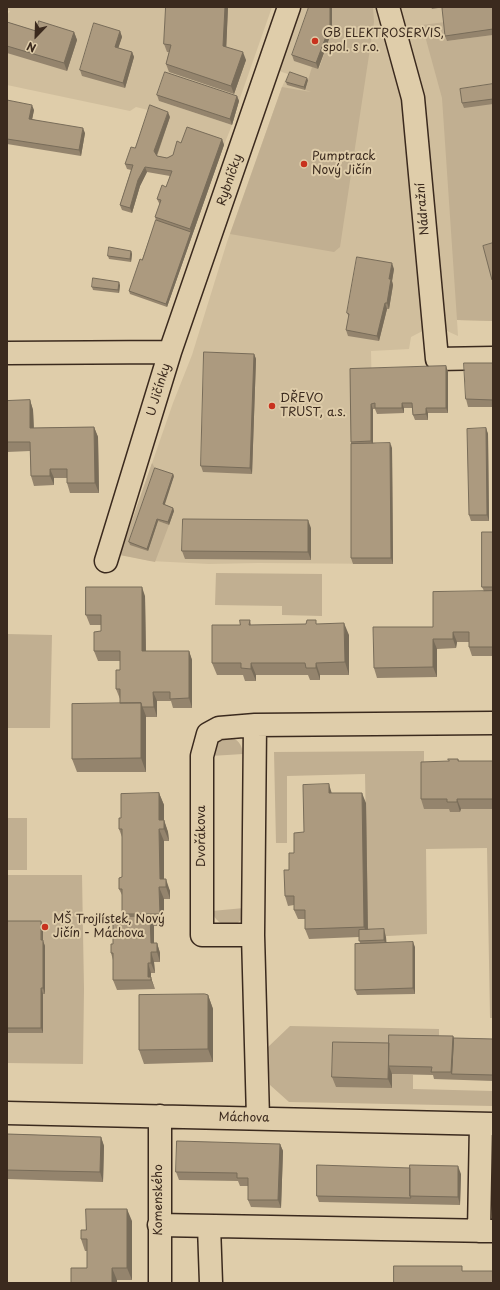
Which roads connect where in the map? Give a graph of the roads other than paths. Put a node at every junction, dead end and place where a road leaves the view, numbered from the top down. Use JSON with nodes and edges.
{"nodes":[{"id":1,"x":289,"y":7,"type":"edge"},
{"id":2,"x":388,"y":7,"type":"edge"},
{"id":3,"x":7,"y":352,"type":"edge"},
{"id":4,"x":170,"y":352,"type":"junction"},
{"id":5,"x":493,"y":358,"type":"edge"},
{"id":6,"x":106,"y":561,"type":"dead end"},
{"id":7,"x":493,"y":723,"type":"edge"},
{"id":8,"x":255,"y":724,"type":"junction"},
{"id":9,"x":253,"y":935,"type":"junction"},
{"id":10,"x":7,"y":1113,"type":"edge"},
{"id":11,"x":160,"y":1116,"type":"junction"},
{"id":12,"x":258,"y":1118,"type":"junction"},
{"id":13,"x":487,"y":1124,"type":"edge"},
{"id":14,"x":159,"y":1225,"type":"junction"},
{"id":15,"x":209,"y":1226,"type":"junction"},
{"id":16,"x":486,"y":1231,"type":"edge"},
{"id":17,"x":160,"y":1283,"type":"edge"},
{"id":18,"x":211,"y":1283,"type":"edge"}],
"edges":[{"from":1,"to":4,"type":"street","name":"Rybníčky"},
{"from":2,"to":5,"type":"street","name":"Nádražní"},
{"from":3,"to":4,"type":"street","name":"U Jičínky"},
{"from":4,"to":6,"type":"street","name":"U Jičínky"},
{"from":7,"to":8,"type":"street","name":"Dvořákova"},
{"from":8,"to":9,"type":"street"},
{"from":8,"to":9,"type":"street","name":"Dvořákova"},
{"from":9,"to":12,"type":"street"},
{"from":10,"to":11,"type":"street","name":"Máchova"},
{"from":11,"to":12,"type":"street","name":"Máchova"},
{"from":11,"to":14,"type":"street","name":"Komenského"},
{"from":12,"to":13,"type":"street","name":"Máchova"},
{"from":13,"to":16,"type":"street","name":"Máchova"},
{"from":14,"to":15,"type":"street","name":"Máchova"},
{"from":14,"to":17,"type":"street","name":"Komenského"},
{"from":15,"to":16,"type":"street","name":"Máchova"},
{"from":15,"to":18,"type":"street"}]}
